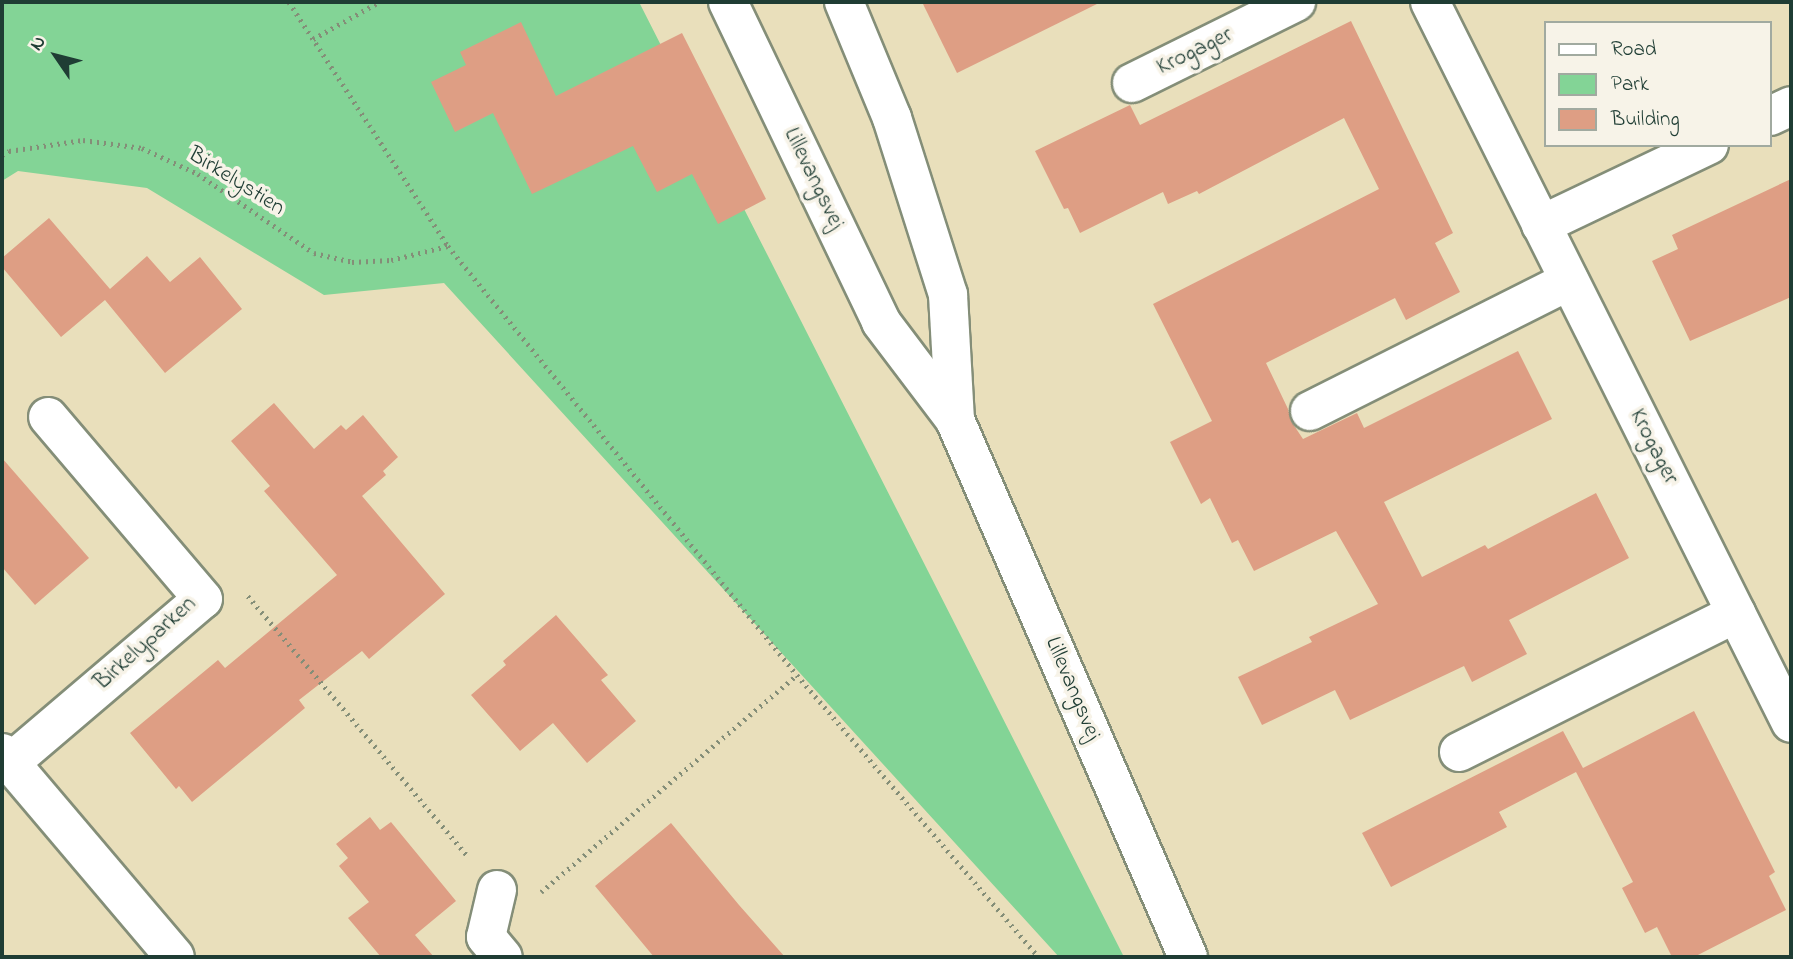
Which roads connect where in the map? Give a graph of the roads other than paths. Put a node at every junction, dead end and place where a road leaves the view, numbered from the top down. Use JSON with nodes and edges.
{"nodes":[{"id":1,"x":728,"y":2,"type":"edge"},
{"id":2,"x":844,"y":2,"type":"edge"},
{"id":3,"x":1296,"y":2,"type":"edge"},
{"id":4,"x":1430,"y":2,"type":"edge"},
{"id":5,"x":1132,"y":83,"type":"dead end"},
{"id":6,"x":1791,"y":106,"type":"edge"},
{"id":7,"x":1772,"y":115,"type":"edge"},
{"id":8,"x":1705,"y":147,"type":"edge"},
{"id":9,"x":1541,"y":225,"type":"junction"},
{"id":10,"x":1569,"y":281,"type":"junction"},
{"id":11,"x":1310,"y":411,"type":"dead end"},
{"id":12,"x":48,"y":417,"type":"dead end"},
{"id":13,"x":955,"y":420,"type":"junction"},
{"id":14,"x":1736,"y":613,"type":"junction"},
{"id":15,"x":1787,"y":705,"type":"edge"},
{"id":16,"x":1459,"y":752,"type":"dead end"},
{"id":17,"x":6,"y":758,"type":"edge"},
{"id":18,"x":497,"y":890,"type":"road end"},
{"id":19,"x":495,"y":947,"type":"edge"},
{"id":20,"x":176,"y":957,"type":"edge"},
{"id":21,"x":1188,"y":957,"type":"edge"}],
"edges":[{"from":1,"to":13,"type":"street","name":"Lillevangsvej"},
{"from":2,"to":13,"type":"street","name":"Lillevangsvej"},
{"from":3,"to":5,"type":"street","name":"Krogager"},
{"from":4,"to":9,"type":"street","name":"Krogager"},
{"from":6,"to":7,"type":"street"},
{"from":8,"to":9,"type":"street"},
{"from":9,"to":10,"type":"street","name":"Krogager"},
{"from":10,"to":11,"type":"street"},
{"from":10,"to":14,"type":"street","name":"Krogager"},
{"from":12,"to":17,"type":"street","name":"Birkelyparken"},
{"from":13,"to":21,"type":"street","name":"Lillevangsvej"},
{"from":14,"to":15,"type":"street","name":"Krogager"},
{"from":14,"to":16,"type":"street"},
{"from":17,"to":20,"type":"street","name":"Birkelyparken"},
{"from":18,"to":19,"type":"street"}]}
